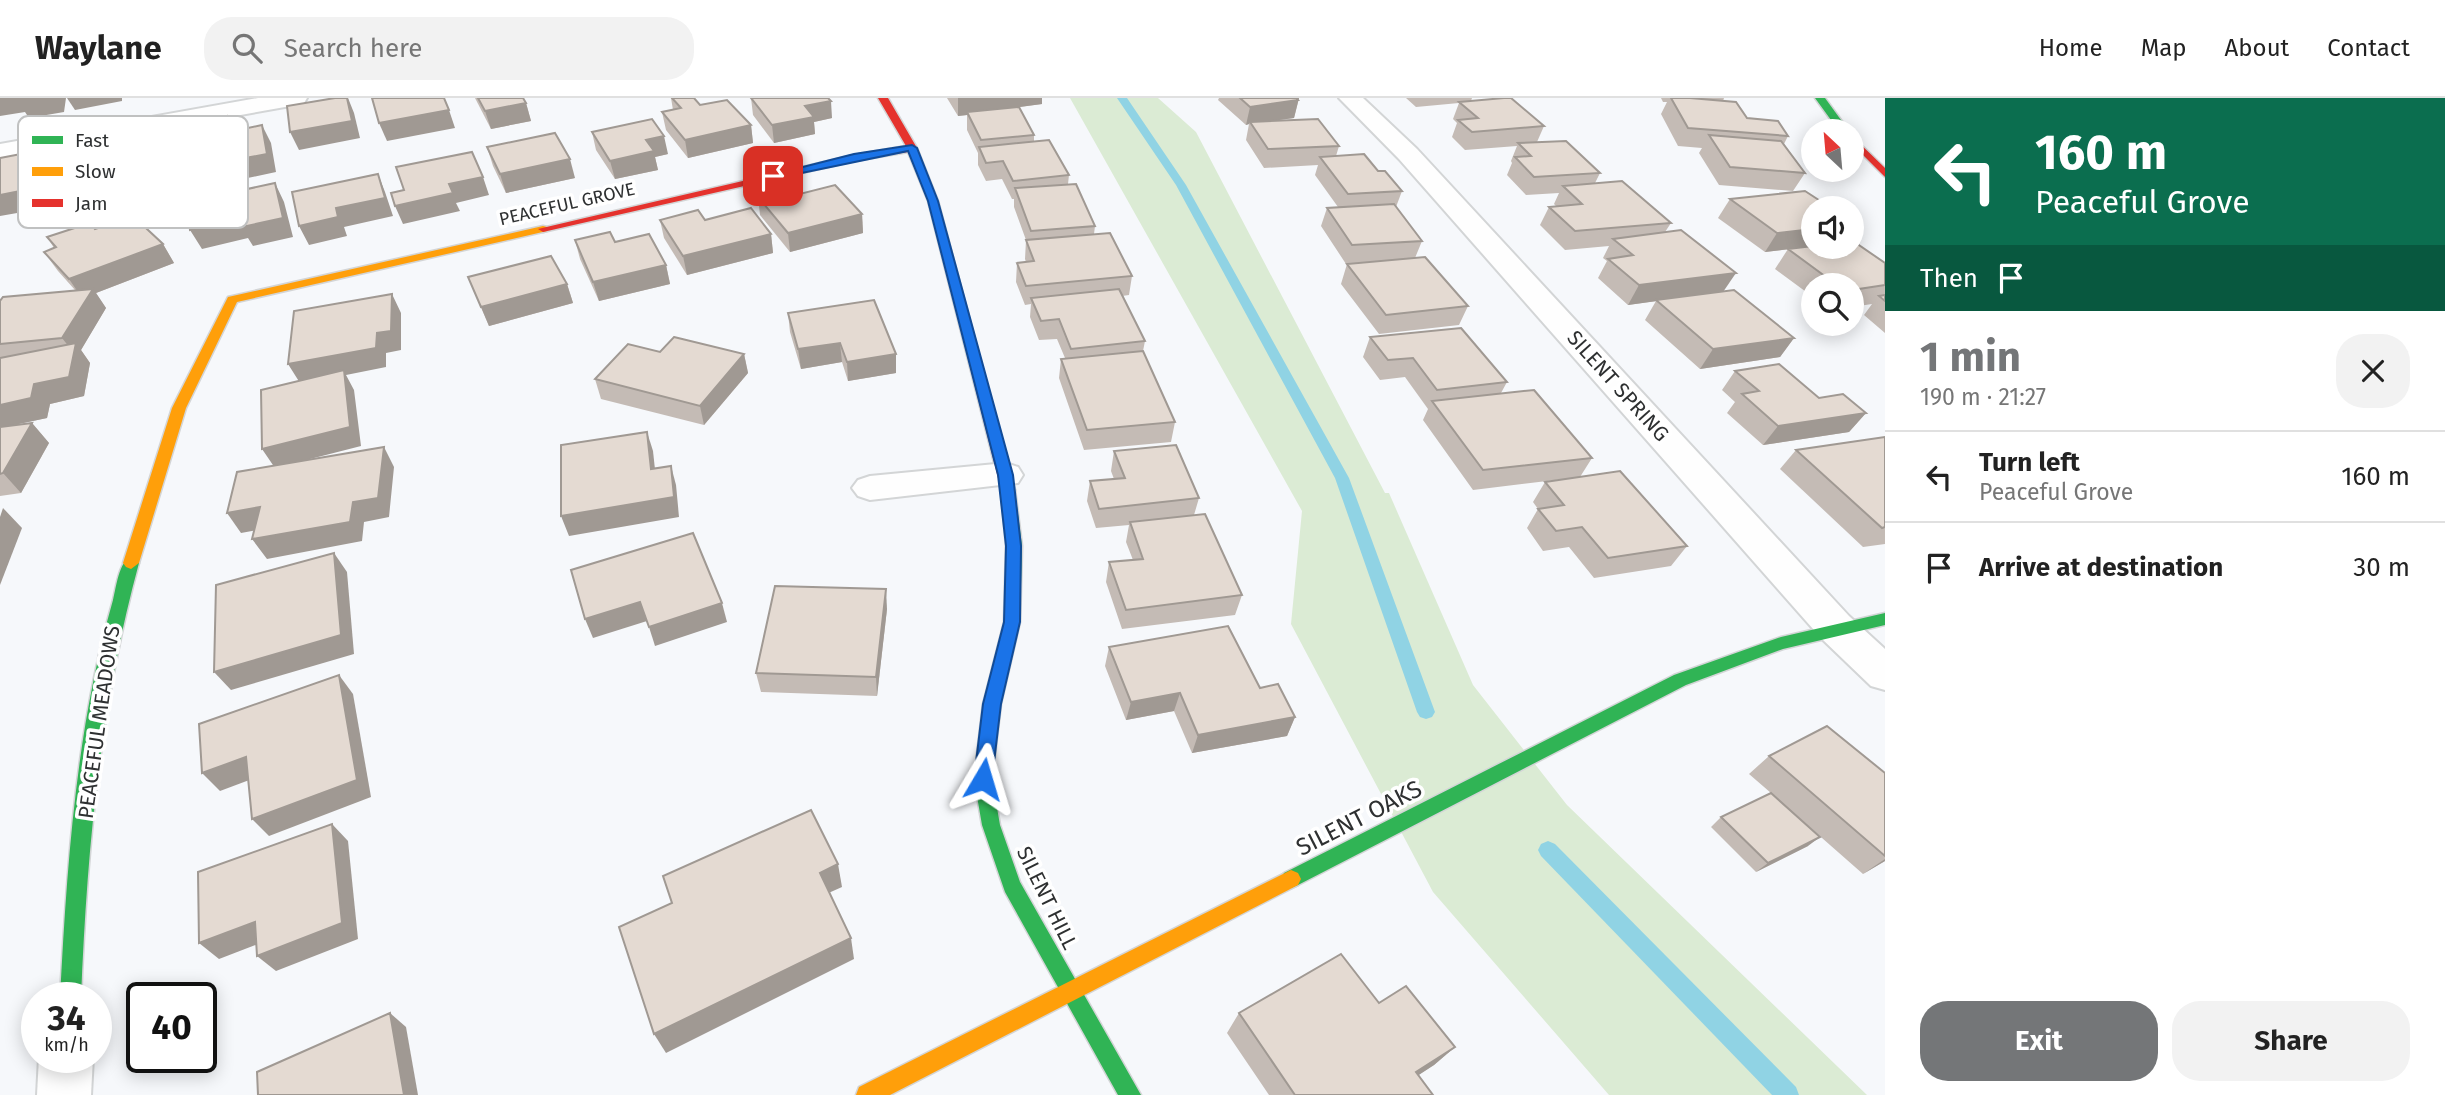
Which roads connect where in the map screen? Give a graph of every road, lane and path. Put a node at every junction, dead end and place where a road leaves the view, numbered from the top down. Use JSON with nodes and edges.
{"nodes":[{"id":1,"x":296,"y":98,"type":"edge"},
{"id":2,"x":883,"y":98,"type":"edge"},
{"id":3,"x":1350,"y":98,"type":"edge"},
{"id":4,"x":1820,"y":98,"type":"edge"},
{"id":5,"x":195,"y":116,"type":"edge"},
{"id":6,"x":1835,"y":119,"type":"edge"},
{"id":7,"x":18,"y":148,"type":"edge"},
{"id":8,"x":912,"y":148,"type":"junction"},
{"id":9,"x":0,"y":151,"type":"edge"},
{"id":10,"x":1864,"y":152,"type":"edge"},
{"id":11,"x":1885,"y":174,"type":"edge"},
{"id":12,"x":232,"y":300,"type":"joint"},
{"id":13,"x":1006,"y":475,"type":"junction"},
{"id":14,"x":870,"y":488,"type":"dead end"},
{"id":15,"x":1885,"y":619,"type":"edge"},
{"id":16,"x":1835,"y":627,"type":"junction"},
{"id":17,"x":1885,"y":674,"type":"edge"},
{"id":18,"x":71,"y":982,"type":"edge"},
{"id":19,"x":1071,"y":991,"type":"junction"},
{"id":20,"x":65,"y":1073,"type":"edge"},
{"id":21,"x":64,"y":1095,"type":"edge"},
{"id":22,"x":867,"y":1095,"type":"edge"},
{"id":23,"x":1130,"y":1095,"type":"edge"}],
"edges":[{"from":1,"to":5,"type":"street"},
{"from":2,"to":8,"type":"street","name":"SILENT HILL"},
{"from":3,"to":16,"type":"street","name":"SILENT SPRING"},
{"from":4,"to":6,"type":"street"},
{"from":7,"to":9,"type":"street"},
{"from":8,"to":12,"type":"street","name":"PEACEFUL GROVE"},
{"from":8,"to":13,"type":"street","name":"SILENT HILL"},
{"from":10,"to":11,"type":"street"},
{"from":12,"to":18,"type":"street","name":"PEACEFUL MEADOWS"},
{"from":13,"to":14,"type":"street"},
{"from":13,"to":19,"type":"street","name":"SILENT HILL"},
{"from":15,"to":16,"type":"street","name":"SILENT OAKS"},
{"from":16,"to":17,"type":"street","name":"SILENT SPRING"},
{"from":16,"to":19,"type":"street","name":"SILENT OAKS"},
{"from":19,"to":22,"type":"street","name":"SILENT OAKS"},
{"from":19,"to":23,"type":"street","name":"SILENT HILL"},
{"from":20,"to":21,"type":"street"}]}
